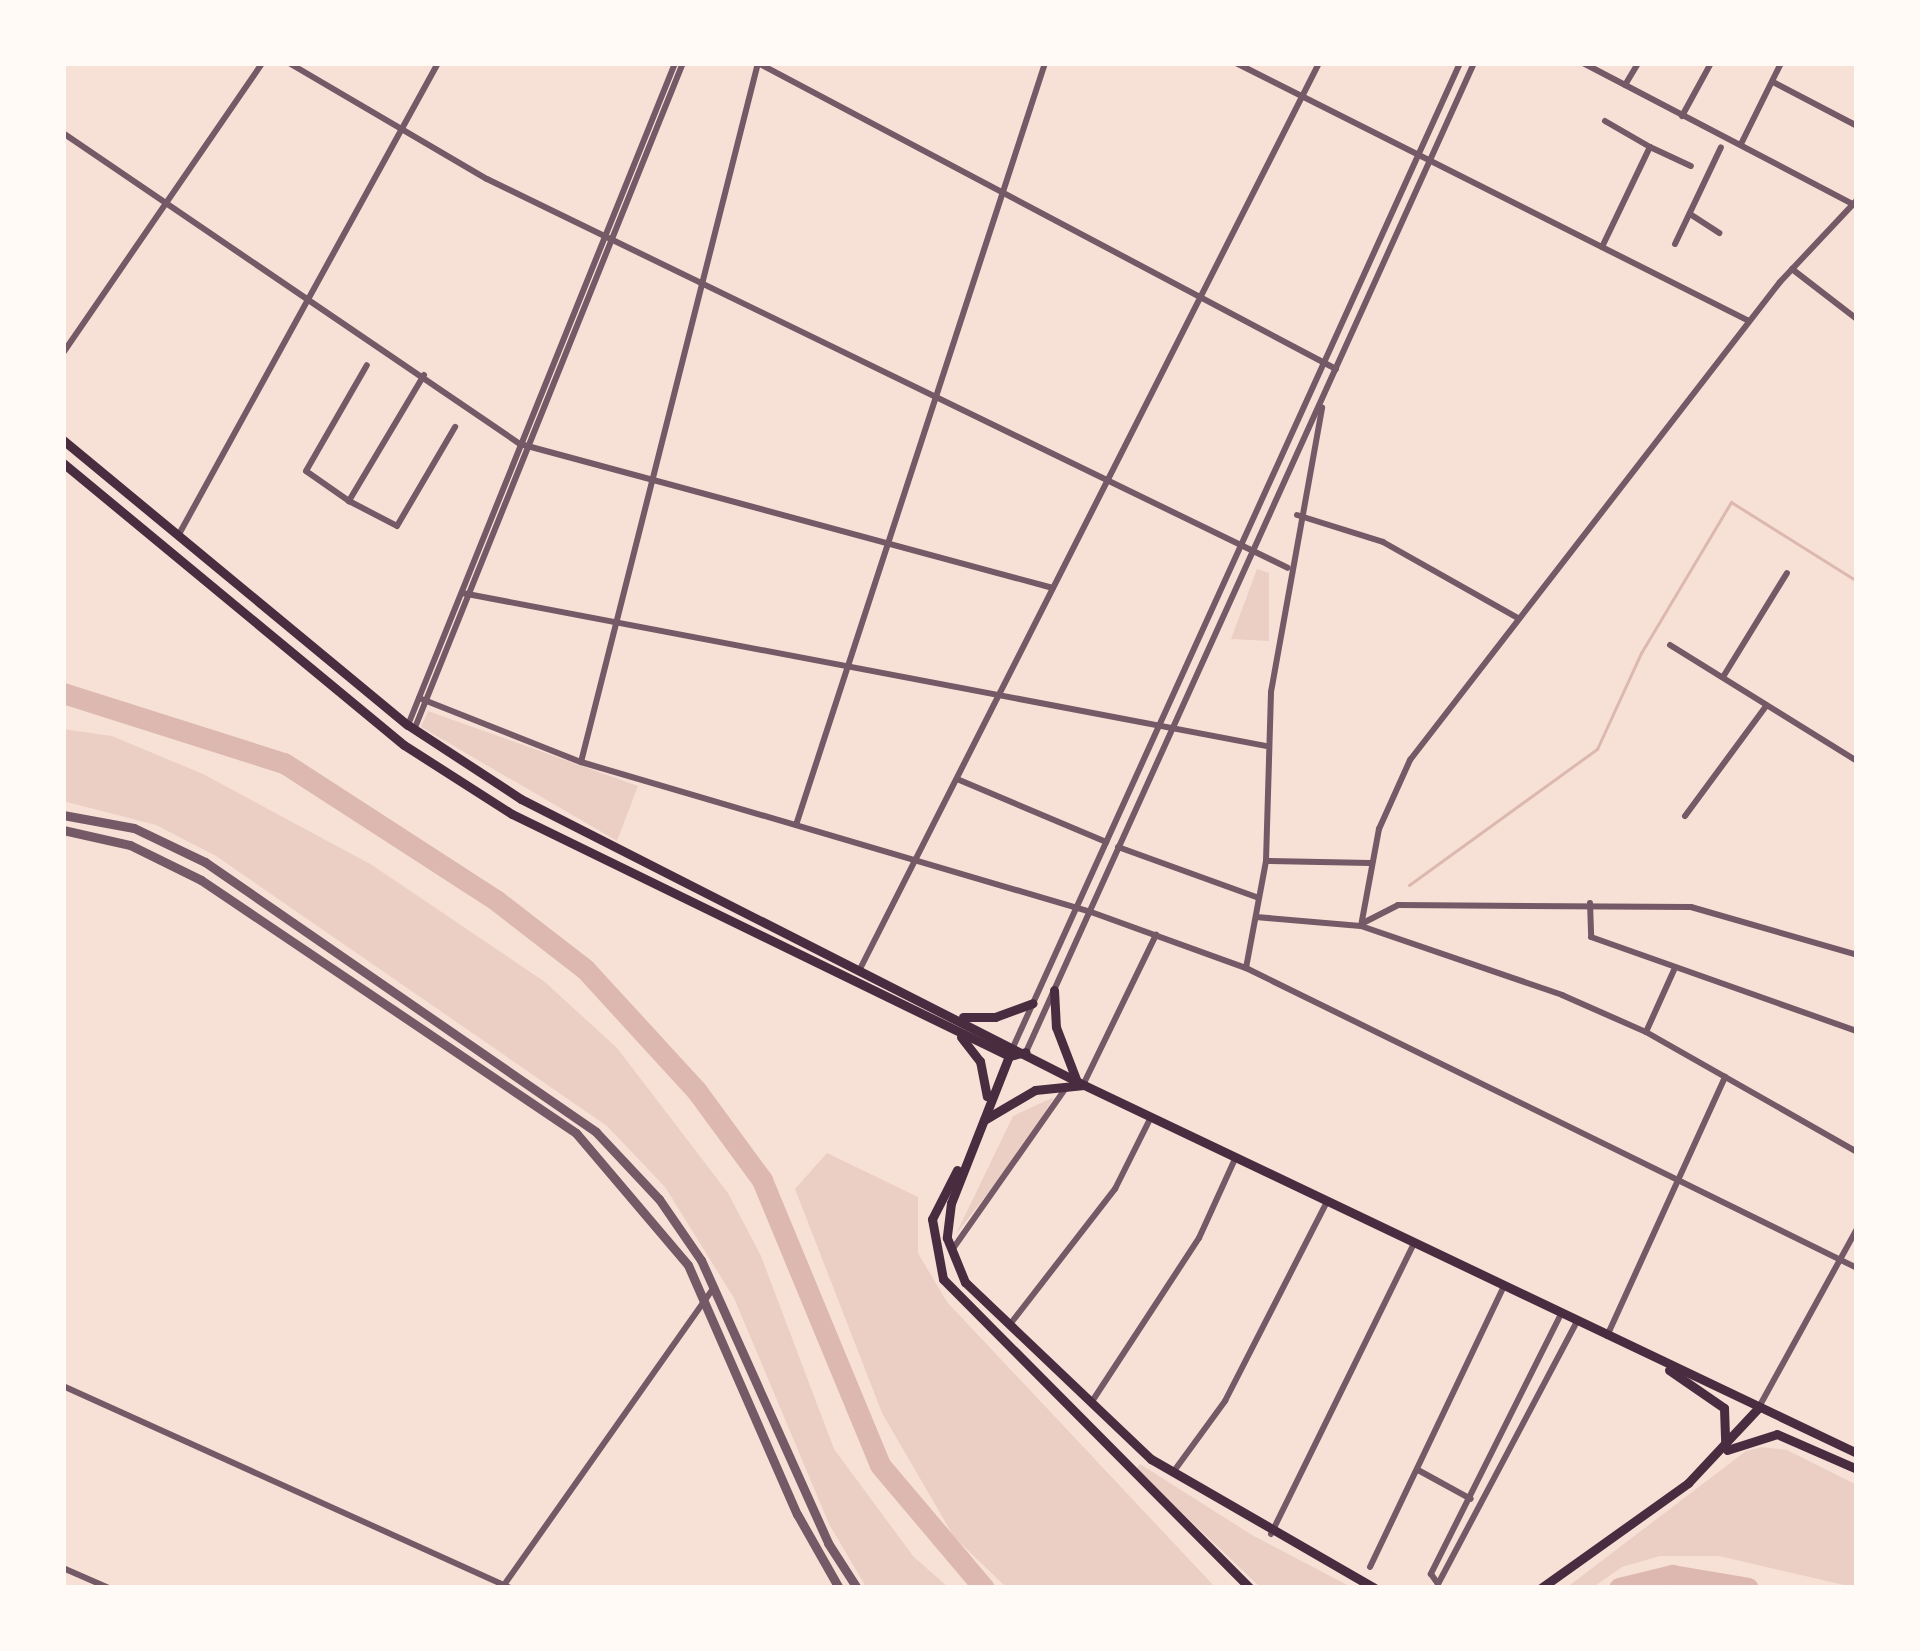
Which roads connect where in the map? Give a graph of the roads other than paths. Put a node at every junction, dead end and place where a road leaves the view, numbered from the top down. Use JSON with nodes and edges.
{"nodes":[{"id":1,"x":262,"y":63,"type":"edge"},
{"id":2,"x":289,"y":63,"type":"edge"},
{"id":3,"x":438,"y":63,"type":"edge"},
{"id":4,"x":679,"y":63,"type":"edge"},
{"id":5,"x":758,"y":63,"type":"edge"},
{"id":6,"x":1045,"y":63,"type":"edge"},
{"id":7,"x":1236,"y":63,"type":"edge"},
{"id":8,"x":1319,"y":63,"type":"edge"},
{"id":9,"x":1460,"y":63,"type":"edge"},
{"id":10,"x":1474,"y":63,"type":"edge"},
{"id":11,"x":1583,"y":63,"type":"edge"},
{"id":12,"x":1638,"y":63,"type":"edge"},
{"id":13,"x":1711,"y":63,"type":"edge"},
{"id":14,"x":1781,"y":63,"type":"edge"},
{"id":15,"x":1773,"y":82,"type":"junction"},
{"id":16,"x":1625,"y":85,"type":"junction"},
{"id":17,"x":1303,"y":97,"type":"junction"},
{"id":18,"x":1682,"y":116,"type":"junction"},
{"id":19,"x":1605,"y":121,"type":"dead end"},
{"id":20,"x":1857,"y":126,"type":"edge"},
{"id":21,"x":63,"y":133,"type":"edge"},
{"id":22,"x":399,"y":133,"type":"junction"},
{"id":23,"x":1741,"y":144,"type":"junction"},
{"id":24,"x":1650,"y":147,"type":"junction"},
{"id":25,"x":1721,"y":147,"type":"dead end"},
{"id":26,"x":1418,"y":155,"type":"junction"},
{"id":27,"x":1430,"y":160,"type":"junction"},
{"id":28,"x":1690,"y":166,"type":"dead end"},
{"id":29,"x":1002,"y":193,"type":"junction"},
{"id":30,"x":166,"y":201,"type":"junction"},
{"id":31,"x":1855,"y":202,"type":"edge"},
{"id":32,"x":1690,"y":214,"type":"junction"},
{"id":33,"x":1719,"y":233,"type":"dead end"},
{"id":34,"x":608,"y":238,"type":"junction"},
{"id":35,"x":1675,"y":244,"type":"dead end"},
{"id":36,"x":1602,"y":247,"type":"junction"},
{"id":37,"x":1792,"y":269,"type":"junction"},
{"id":38,"x":703,"y":286,"type":"junction"},
{"id":39,"x":306,"y":298,"type":"junction"},
{"id":40,"x":1197,"y":302,"type":"junction"},
{"id":41,"x":1857,"y":319,"type":"edge"},
{"id":42,"x":1749,"y":321,"type":"junction"},
{"id":43,"x":63,"y":352,"type":"edge"},
{"id":44,"x":1323,"y":363,"type":"junction"},
{"id":45,"x":367,"y":365,"type":"dead end"},
{"id":46,"x":1336,"y":369,"type":"junction"},
{"id":47,"x":424,"y":375,"type":"junction"},
{"id":48,"x":1325,"y":393,"type":"junction"},
{"id":49,"x":938,"y":398,"type":"junction"},
{"id":50,"x":455,"y":427,"type":"dead end"},
{"id":51,"x":63,"y":440,"type":"edge"},
{"id":52,"x":520,"y":444,"type":"junction"},
{"id":53,"x":530,"y":448,"type":"junction"},
{"id":54,"x":63,"y":463,"type":"edge"},
{"id":55,"x":652,"y":481,"type":"junction"},
{"id":56,"x":1108,"y":485,"type":"junction"},
{"id":57,"x":349,"y":501,"type":"junction"},
{"id":58,"x":1297,"y":515,"type":"junction"},
{"id":59,"x":178,"y":536,"type":"junction"},
{"id":60,"x":892,"y":544,"type":"junction"},
{"id":61,"x":1238,"y":545,"type":"junction"},
{"id":62,"x":1252,"y":552,"type":"junction"},
{"id":63,"x":1288,"y":568,"type":"junction"},
{"id":64,"x":1786,"y":573,"type":"dead end"},
{"id":65,"x":1053,"y":588,"type":"junction"},
{"id":66,"x":465,"y":594,"type":"junction"},
{"id":67,"x":1518,"y":618,"type":"junction"},
{"id":68,"x":616,"y":621,"type":"junction"},
{"id":69,"x":1670,"y":645,"type":"dead end"},
{"id":70,"x":850,"y":664,"type":"junction"},
{"id":71,"x":1723,"y":677,"type":"junction"},
{"id":72,"x":999,"y":697,"type":"junction"},
{"id":73,"x":422,"y":700,"type":"junction"},
{"id":74,"x":1766,"y":706,"type":"junction"},
{"id":75,"x":1157,"y":727,"type":"junction"},
{"id":76,"x":411,"y":728,"type":"junction"},
{"id":77,"x":1171,"y":729,"type":"junction"},
{"id":78,"x":1266,"y":746,"type":"junction"},
{"id":79,"x":1857,"y":761,"type":"edge"},
{"id":80,"x":581,"y":762,"type":"junction"},
{"id":81,"x":957,"y":779,"type":"junction"},
{"id":82,"x":63,"y":815,"type":"edge"},
{"id":83,"x":1685,"y":816,"type":"dead end"},
{"id":84,"x":796,"y":825,"type":"junction"},
{"id":85,"x":63,"y":830,"type":"edge"},
{"id":86,"x":1106,"y":842,"type":"junction"},
{"id":87,"x":1118,"y":847,"type":"junction"},
{"id":88,"x":1266,"y":861,"type":"junction"},
{"id":89,"x":914,"y":862,"type":"junction"},
{"id":90,"x":1370,"y":863,"type":"junction"},
{"id":91,"x":1257,"y":898,"type":"junction"},
{"id":92,"x":1590,"y":904,"type":"junction"},
{"id":93,"x":1078,"y":908,"type":"junction"},
{"id":94,"x":1091,"y":912,"type":"junction"},
{"id":95,"x":1256,"y":917,"type":"junction"},
{"id":96,"x":1360,"y":926,"type":"junction"},
{"id":97,"x":1156,"y":935,"type":"junction"},
{"id":98,"x":1857,"y":955,"type":"edge"},
{"id":99,"x":861,"y":967,"type":"junction"},
{"id":100,"x":1246,"y":968,"type":"junction"},
{"id":101,"x":1674,"y":970,"type":"junction"},
{"id":102,"x":1054,"y":989,"type":"junction"},
{"id":103,"x":1033,"y":1003,"type":"junction"},
{"id":104,"x":955,"y":1015,"type":"junction"},
{"id":105,"x":946,"y":1027,"type":"junction"},
{"id":106,"x":1857,"y":1031,"type":"edge"},
{"id":107,"x":1646,"y":1032,"type":"junction"},
{"id":108,"x":1011,"y":1051,"type":"junction"},
{"id":109,"x":1026,"y":1052,"type":"junction"},
{"id":110,"x":1725,"y":1077,"type":"junction"},
{"id":111,"x":1076,"y":1083,"type":"junction"},
{"id":112,"x":986,"y":1108,"type":"junction"},
{"id":113,"x":1151,"y":1117,"type":"junction"},
{"id":114,"x":979,"y":1125,"type":"junction"},
{"id":115,"x":1857,"y":1152,"type":"edge"},
{"id":116,"x":1236,"y":1158,"type":"junction"},
{"id":117,"x":960,"y":1166,"type":"junction"},
{"id":118,"x":1673,"y":1178,"type":"junction"},
{"id":119,"x":1327,"y":1202,"type":"junction"},
{"id":120,"x":1857,"y":1229,"type":"edge"},
{"id":121,"x":1414,"y":1243,"type":"junction"},
{"id":122,"x":950,"y":1252,"type":"junction"},
{"id":123,"x":1840,"y":1260,"type":"junction"},
{"id":124,"x":1857,"y":1268,"type":"edge"},
{"id":125,"x":1504,"y":1286,"type":"junction"},
{"id":126,"x":714,"y":1287,"type":"junction"},
{"id":127,"x":704,"y":1297,"type":"junction"},
{"id":128,"x":1561,"y":1314,"type":"junction"},
{"id":129,"x":1577,"y":1322,"type":"junction"},
{"id":130,"x":1009,"y":1326,"type":"junction"},
{"id":131,"x":1607,"y":1336,"type":"junction"},
{"id":132,"x":1632,"y":1348,"type":"junction"},
{"id":133,"x":63,"y":1386,"type":"edge"},
{"id":134,"x":1091,"y":1403,"type":"junction"},
{"id":135,"x":1759,"y":1406,"type":"junction"},
{"id":136,"x":1724,"y":1448,"type":"junction"},
{"id":137,"x":1857,"y":1454,"type":"edge"},
{"id":138,"x":1713,"y":1460,"type":"junction"},
{"id":139,"x":1857,"y":1468,"type":"edge"},
{"id":140,"x":1418,"y":1470,"type":"junction"},
{"id":141,"x":1172,"y":1474,"type":"junction"},
{"id":142,"x":1471,"y":1499,"type":"junction"},
{"id":143,"x":1270,"y":1534,"type":"junction"},
{"id":144,"x":1370,"y":1567,"type":"dead end"},
{"id":145,"x":63,"y":1568,"type":"edge"},
{"id":146,"x":1229,"y":1573,"type":"junction"},
{"id":147,"x":506,"y":1587,"type":"edge"},
{"id":148,"x":109,"y":1588,"type":"edge"},
{"id":149,"x":839,"y":1588,"type":"edge"},
{"id":150,"x":857,"y":1588,"type":"edge"},
{"id":151,"x":1234,"y":1588,"type":"edge"},
{"id":152,"x":1250,"y":1588,"type":"edge"},
{"id":153,"x":1374,"y":1588,"type":"edge"},
{"id":154,"x":1541,"y":1588,"type":"edge"}],
"edges":[{"from":1,"to":30,"type":"street"},
{"from":2,"to":22,"type":"street"},
{"from":3,"to":22,"type":"street"},
{"from":4,"to":34,"type":"street"},
{"from":5,"to":29,"type":"street"},
{"from":5,"to":38,"type":"street"},
{"from":6,"to":29,"type":"street"},
{"from":7,"to":17,"type":"street"},
{"from":8,"to":17,"type":"street"},
{"from":9,"to":26,"type":"street"},
{"from":10,"to":27,"type":"street"},
{"from":11,"to":16,"type":"street"},
{"from":12,"to":16,"type":"street"},
{"from":13,"to":18,"type":"street"},
{"from":14,"to":15,"type":"street"},
{"from":15,"to":20,"type":"street"},
{"from":15,"to":23,"type":"street"},
{"from":16,"to":18,"type":"street"},
{"from":17,"to":26,"type":"street"},
{"from":17,"to":40,"type":"street"},
{"from":18,"to":23,"type":"street"},
{"from":19,"to":24,"type":"street"},
{"from":21,"to":30,"type":"street"},
{"from":22,"to":34,"type":"street"},
{"from":22,"to":39,"type":"street"},
{"from":23,"to":31,"type":"street"},
{"from":24,"to":28,"type":"street"},
{"from":24,"to":36,"type":"street"},
{"from":25,"to":32,"type":"street"},
{"from":26,"to":27,"type":"street"},
{"from":26,"to":44,"type":"street"},
{"from":27,"to":36,"type":"street"},
{"from":27,"to":46,"type":"street"},
{"from":29,"to":40,"type":"street"},
{"from":29,"to":49,"type":"street"},
{"from":30,"to":39,"type":"street"},
{"from":30,"to":43,"type":"street"},
{"from":31,"to":37,"type":"street"},
{"from":32,"to":33,"type":"street"},
{"from":32,"to":35,"type":"street"},
{"from":34,"to":38,"type":"street"},
{"from":34,"to":52,"type":"street"},
{"from":34,"to":53,"type":"street"},
{"from":36,"to":42,"type":"street"},
{"from":37,"to":41,"type":"street"},
{"from":37,"to":42,"type":"street"},
{"from":38,"to":49,"type":"street"},
{"from":38,"to":55,"type":"street"},
{"from":39,"to":47,"type":"street"},
{"from":39,"to":59,"type":"street"},
{"from":40,"to":44,"type":"street"},
{"from":40,"to":56,"type":"street"},
{"from":42,"to":67,"type":"street"},
{"from":44,"to":46,"type":"street"},
{"from":44,"to":61,"type":"street"},
{"from":45,"to":57,"type":"street"},
{"from":46,"to":48,"type":"street"},
{"from":47,"to":52,"type":"street"},
{"from":47,"to":57,"type":"street"},
{"from":48,"to":58,"type":"street"},
{"from":48,"to":62,"type":"street"},
{"from":49,"to":56,"type":"street"},
{"from":49,"to":60,"type":"street"},
{"from":50,"to":57,"type":"street"},
{"from":51,"to":59,"type":"main road"},
{"from":52,"to":53,"type":"street"},
{"from":52,"to":66,"type":"street"},
{"from":53,"to":55,"type":"street"},
{"from":53,"to":66,"type":"street"},
{"from":54,"to":105,"type":"main road"},
{"from":55,"to":60,"type":"street"},
{"from":55,"to":68,"type":"street"},
{"from":56,"to":61,"type":"street"},
{"from":56,"to":65,"type":"street"},
{"from":58,"to":63,"type":"street"},
{"from":58,"to":67,"type":"street"},
{"from":59,"to":76,"type":"main road"},
{"from":60,"to":65,"type":"street"},
{"from":60,"to":70,"type":"street"},
{"from":61,"to":62,"type":"street"},
{"from":61,"to":75,"type":"street"},
{"from":62,"to":63,"type":"street"},
{"from":62,"to":77,"type":"street"},
{"from":63,"to":78,"type":"street"},
{"from":64,"to":71,"type":"street"},
{"from":65,"to":72,"type":"street"},
{"from":66,"to":68,"type":"street"},
{"from":66,"to":73,"type":"street"},
{"from":67,"to":90,"type":"street"},
{"from":68,"to":70,"type":"street"},
{"from":68,"to":80,"type":"street"},
{"from":69,"to":71,"type":"street"},
{"from":70,"to":72,"type":"street"},
{"from":70,"to":84,"type":"street"},
{"from":71,"to":74,"type":"street"},
{"from":72,"to":75,"type":"street"},
{"from":72,"to":81,"type":"street"},
{"from":73,"to":76,"type":"street"},
{"from":73,"to":80,"type":"street"},
{"from":74,"to":79,"type":"street"},
{"from":74,"to":83,"type":"street"},
{"from":75,"to":77,"type":"street"},
{"from":75,"to":86,"type":"street"},
{"from":76,"to":99,"type":"main road"},
{"from":77,"to":78,"type":"street"},
{"from":77,"to":87,"type":"street"},
{"from":78,"to":88,"type":"street"},
{"from":80,"to":84,"type":"street"},
{"from":81,"to":86,"type":"street"},
{"from":81,"to":89,"type":"street"},
{"from":82,"to":126,"type":"street"},
{"from":84,"to":89,"type":"street"},
{"from":85,"to":127,"type":"street"},
{"from":86,"to":93,"type":"street"},
{"from":87,"to":91,"type":"street"},
{"from":87,"to":94,"type":"street"},
{"from":88,"to":90,"type":"street"},
{"from":88,"to":91,"type":"street"},
{"from":89,"to":93,"type":"street"},
{"from":89,"to":99,"type":"street"},
{"from":90,"to":96,"type":"street"},
{"from":91,"to":95,"type":"street"},
{"from":92,"to":96,"type":"street"},
{"from":92,"to":98,"type":"street"},
{"from":92,"to":101,"type":"street"},
{"from":93,"to":94,"type":"street"},
{"from":93,"to":103,"type":"street"},
{"from":94,"to":97,"type":"street"},
{"from":94,"to":102,"type":"street"},
{"from":95,"to":96,"type":"street"},
{"from":95,"to":100,"type":"street"},
{"from":96,"to":107,"type":"street"},
{"from":97,"to":100,"type":"street"},
{"from":97,"to":111,"type":"street"},
{"from":99,"to":104,"type":"main road"},
{"from":100,"to":118,"type":"street"},
{"from":101,"to":106,"type":"street"},
{"from":101,"to":107,"type":"street"},
{"from":102,"to":109,"type":"street"},
{"from":102,"to":111,"type":"main road"},
{"from":103,"to":104,"type":"main road"},
{"from":103,"to":108,"type":"street"},
{"from":104,"to":108,"type":"main road"},
{"from":105,"to":108,"type":"main road"},
{"from":105,"to":112,"type":"main road"},
{"from":107,"to":110,"type":"street"},
{"from":108,"to":109,"type":"main road"},
{"from":108,"to":112,"type":"main road"},
{"from":109,"to":111,"type":"main road"},
{"from":110,"to":115,"type":"street"},
{"from":110,"to":118,"type":"street"},
{"from":111,"to":113,"type":"main road"},
{"from":111,"to":114,"type":"main road"},
{"from":111,"to":122,"type":"street"},
{"from":112,"to":114,"type":"main road"},
{"from":113,"to":116,"type":"main road"},
{"from":113,"to":130,"type":"street"},
{"from":114,"to":117,"type":"main road"},
{"from":116,"to":119,"type":"main road"},
{"from":116,"to":134,"type":"street"},
{"from":117,"to":122,"type":"main road"},
{"from":117,"to":146,"type":"main road"},
{"from":118,"to":123,"type":"street"},
{"from":118,"to":131,"type":"street"},
{"from":119,"to":121,"type":"main road"},
{"from":119,"to":141,"type":"street"},
{"from":120,"to":123,"type":"street"},
{"from":121,"to":125,"type":"main road"},
{"from":121,"to":143,"type":"street"},
{"from":122,"to":130,"type":"main road"},
{"from":123,"to":124,"type":"street"},
{"from":123,"to":135,"type":"street"},
{"from":125,"to":128,"type":"main road"},
{"from":125,"to":140,"type":"street"},
{"from":126,"to":127,"type":"street"},
{"from":126,"to":150,"type":"street"},
{"from":127,"to":147,"type":"street"},
{"from":127,"to":149,"type":"street"},
{"from":128,"to":129,"type":"main road"},
{"from":128,"to":142,"type":"street"},
{"from":129,"to":131,"type":"main road"},
{"from":129,"to":142,"type":"street"},
{"from":130,"to":134,"type":"main road"},
{"from":131,"to":132,"type":"main road"},
{"from":132,"to":135,"type":"main road"},
{"from":132,"to":136,"type":"main road"},
{"from":133,"to":147,"type":"street"},
{"from":134,"to":141,"type":"main road"},
{"from":135,"to":136,"type":"main road"},
{"from":135,"to":137,"type":"main road"},
{"from":136,"to":138,"type":"main road"},
{"from":138,"to":139,"type":"main road"},
{"from":138,"to":154,"type":"main road"},
{"from":140,"to":142,"type":"street"},
{"from":140,"to":144,"type":"street"},
{"from":141,"to":143,"type":"main road"},
{"from":143,"to":153,"type":"main road"},
{"from":145,"to":148,"type":"street"},
{"from":146,"to":151,"type":"main road"},
{"from":146,"to":152,"type":"main road"}]}
